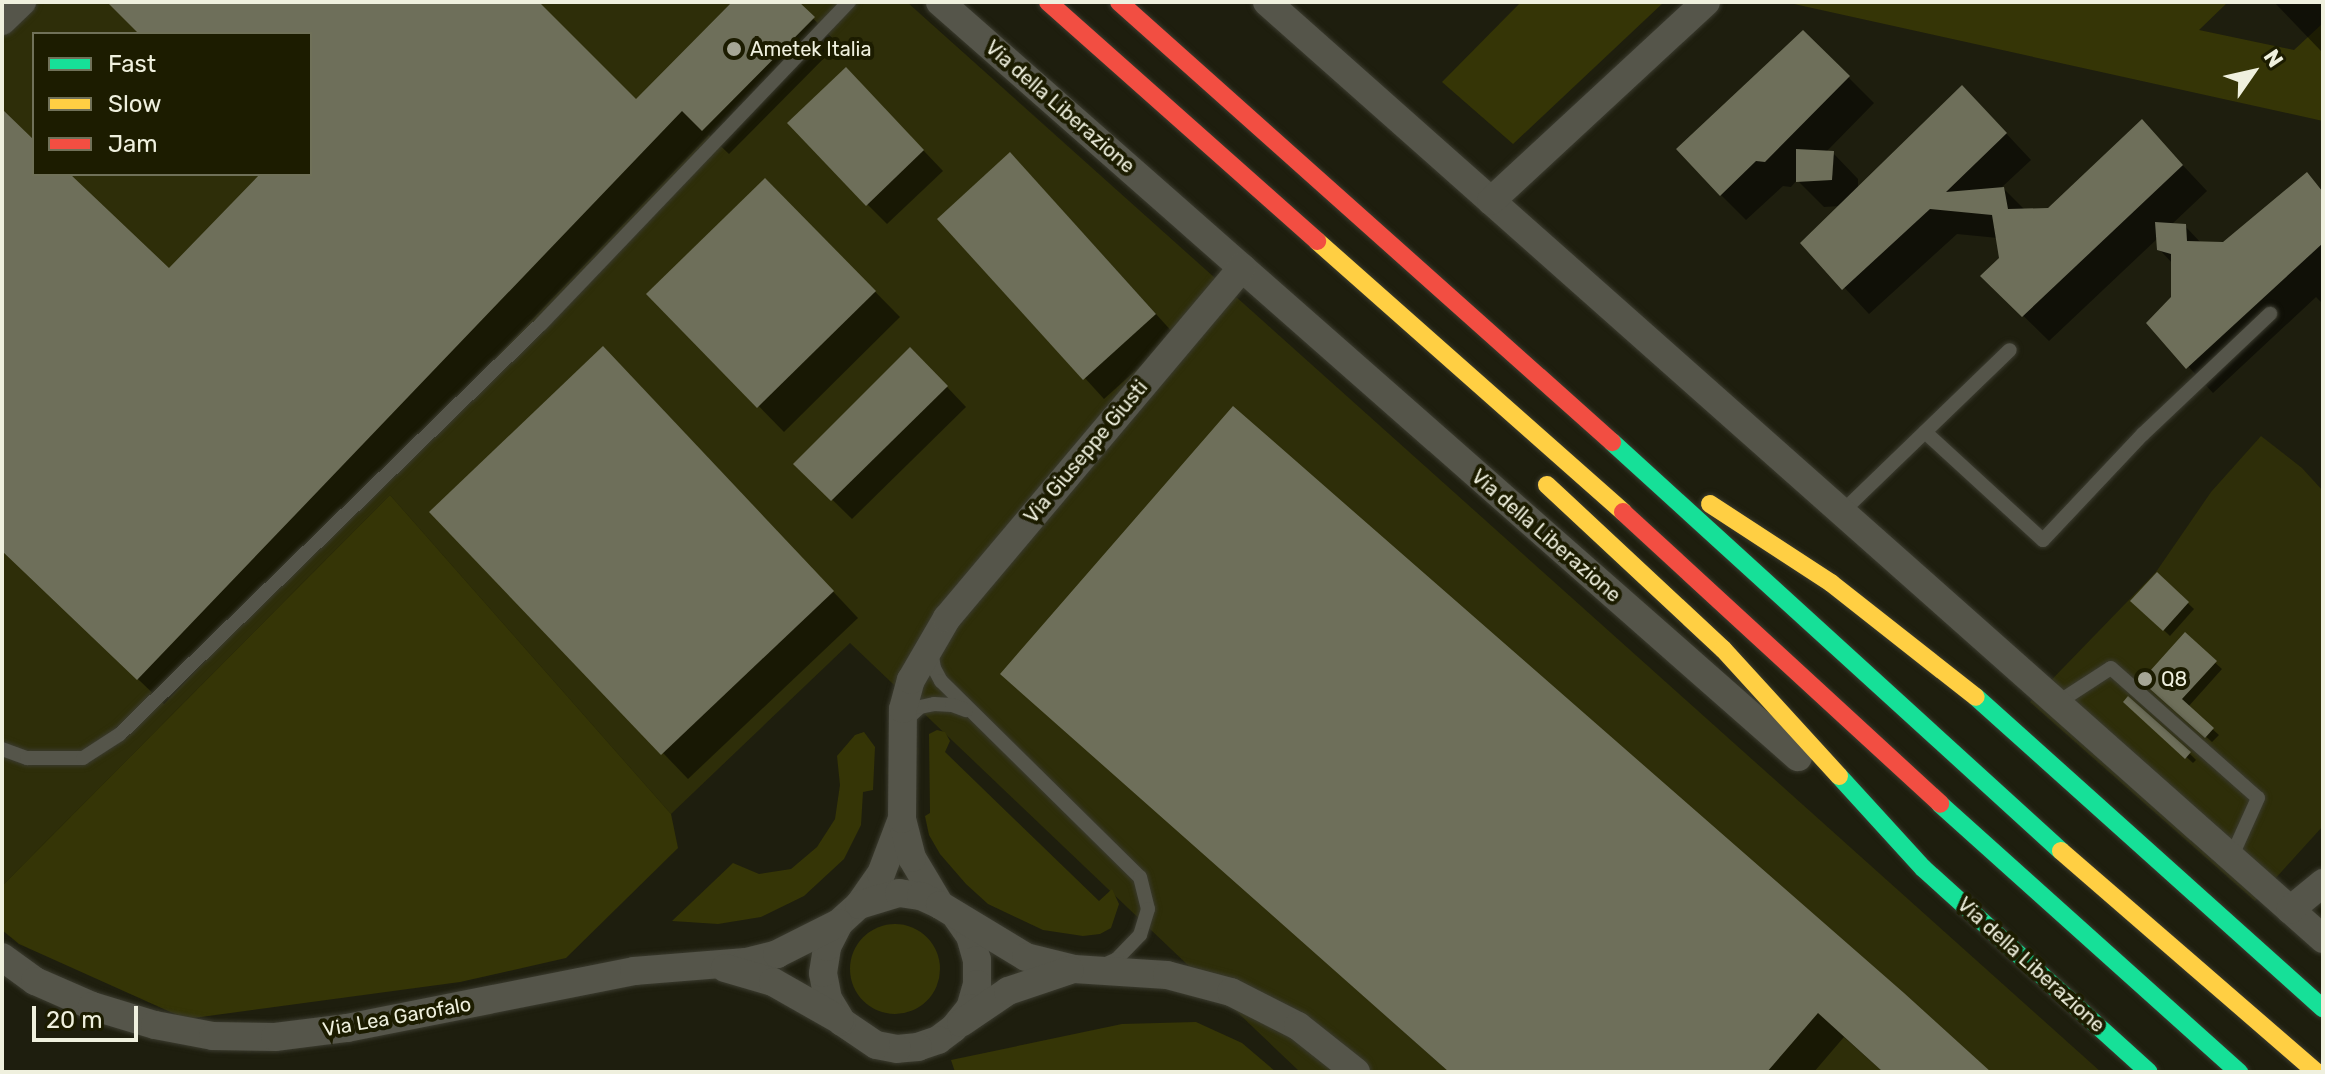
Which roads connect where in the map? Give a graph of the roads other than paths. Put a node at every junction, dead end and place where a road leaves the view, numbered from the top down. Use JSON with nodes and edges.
{"nodes":[{"id":1,"x":22,"y":2,"type":"edge"},
{"id":2,"x":849,"y":2,"type":"edge"},
{"id":3,"x":940,"y":2,"type":"edge"},
{"id":4,"x":1048,"y":2,"type":"edge"},
{"id":5,"x":1119,"y":2,"type":"edge"},
{"id":6,"x":1267,"y":2,"type":"edge"},
{"id":7,"x":1706,"y":2,"type":"edge"},
{"id":8,"x":2,"y":21,"type":"edge"},
{"id":9,"x":1228,"y":162,"type":"junction"},
{"id":10,"x":1491,"y":201,"type":"junction"},
{"id":11,"x":1242,"y":268,"type":"junction"},
{"id":12,"x":1367,"y":311,"type":"dead end"},
{"id":13,"x":2270,"y":314,"type":"dead end"},
{"id":14,"x":2010,"y":350,"type":"dead end"},
{"id":15,"x":1925,"y":432,"type":"junction"},
{"id":16,"x":1607,"y":438,"type":"junction"},
{"id":17,"x":1535,"y":473,"type":"dead end"},
{"id":18,"x":1842,"y":512,"type":"junction"},
{"id":19,"x":933,"y":639,"type":"junction"},
{"id":20,"x":2057,"y":703,"type":"junction"},
{"id":21,"x":978,"y":719,"type":"junction"},
{"id":22,"x":904,"y":723,"type":"junction"},
{"id":23,"x":2,"y":749,"type":"edge"},
{"id":24,"x":902,"y":819,"type":"junction"},
{"id":25,"x":2231,"y":858,"type":"junction"},
{"id":26,"x":1923,"y":868,"type":"junction"},
{"id":27,"x":2323,"y":883,"type":"edge"},
{"id":28,"x":948,"y":910,"type":"junction"},
{"id":29,"x":2290,"y":910,"type":"junction"},
{"id":30,"x":849,"y":914,"type":"junction"},
{"id":31,"x":2323,"y":939,"type":"edge"},
{"id":32,"x":2,"y":957,"type":"edge"},
{"id":33,"x":709,"y":964,"type":"junction"},
{"id":34,"x":1085,"y":969,"type":"junction"},
{"id":35,"x":2323,"y":1008,"type":"edge"},
{"id":36,"x":842,"y":1022,"type":"junction"},
{"id":37,"x":954,"y":1028,"type":"junction"},
{"id":38,"x":1356,"y":1072,"type":"edge"},
{"id":39,"x":2149,"y":1072,"type":"edge"},
{"id":40,"x":2239,"y":1072,"type":"edge"},
{"id":41,"x":2316,"y":1072,"type":"edge"}],
"edges":[{"from":1,"to":8,"type":"street"},
{"from":2,"to":23,"type":"lane"},
{"from":3,"to":11,"type":"street","name":"Via della Liberazione"},
{"from":4,"to":9,"type":"main road"},
{"from":5,"to":16,"type":"main road"},
{"from":6,"to":10,"type":"street"},
{"from":7,"to":10,"type":"street"},
{"from":9,"to":12,"type":"main road"},
{"from":9,"to":40,"type":"main road"},
{"from":10,"to":18,"type":"street"},
{"from":11,"to":19,"type":"street","name":"Via Giuseppe Giusti"},
{"from":11,"to":26,"type":"street","name":"Via della Liberazione"},
{"from":13,"to":15,"type":"lane"},
{"from":14,"to":15,"type":"lane"},
{"from":15,"to":18,"type":"lane"},
{"from":16,"to":35,"type":"main road"},
{"from":16,"to":41,"type":"main road"},
{"from":17,"to":26,"type":"main road"},
{"from":18,"to":20,"type":"street"},
{"from":19,"to":21,"type":"lane"},
{"from":19,"to":22,"type":"street","name":"Via Giuseppe Giusti"},
{"from":20,"to":25,"type":"street"},
{"from":20,"to":25,"type":"lane"},
{"from":21,"to":22,"type":"lane"},
{"from":21,"to":34,"type":"lane"},
{"from":22,"to":24,"type":"street","name":"Via Giuseppe Giusti"},
{"from":24,"to":28,"type":"street","name":"Via Giuseppe Giusti"},
{"from":24,"to":30,"type":"street","name":"Via Giuseppe Giusti"},
{"from":25,"to":29,"type":"street"},
{"from":26,"to":39,"type":"main road","name":"Via della Liberazione"},
{"from":27,"to":29,"type":"street"},
{"from":28,"to":30,"type":"street"},
{"from":28,"to":34,"type":"street"},
{"from":28,"to":37,"type":"street"},
{"from":29,"to":31,"type":"street"},
{"from":30,"to":33,"type":"street","name":"Via Lea Garofalo"},
{"from":30,"to":36,"type":"street"},
{"from":32,"to":33,"type":"street","name":"Via Lea Garofalo"},
{"from":33,"to":36,"type":"street","name":"Via Lea Garofalo"},
{"from":34,"to":37,"type":"street"},
{"from":34,"to":38,"type":"street"},
{"from":36,"to":37,"type":"street"}]}
